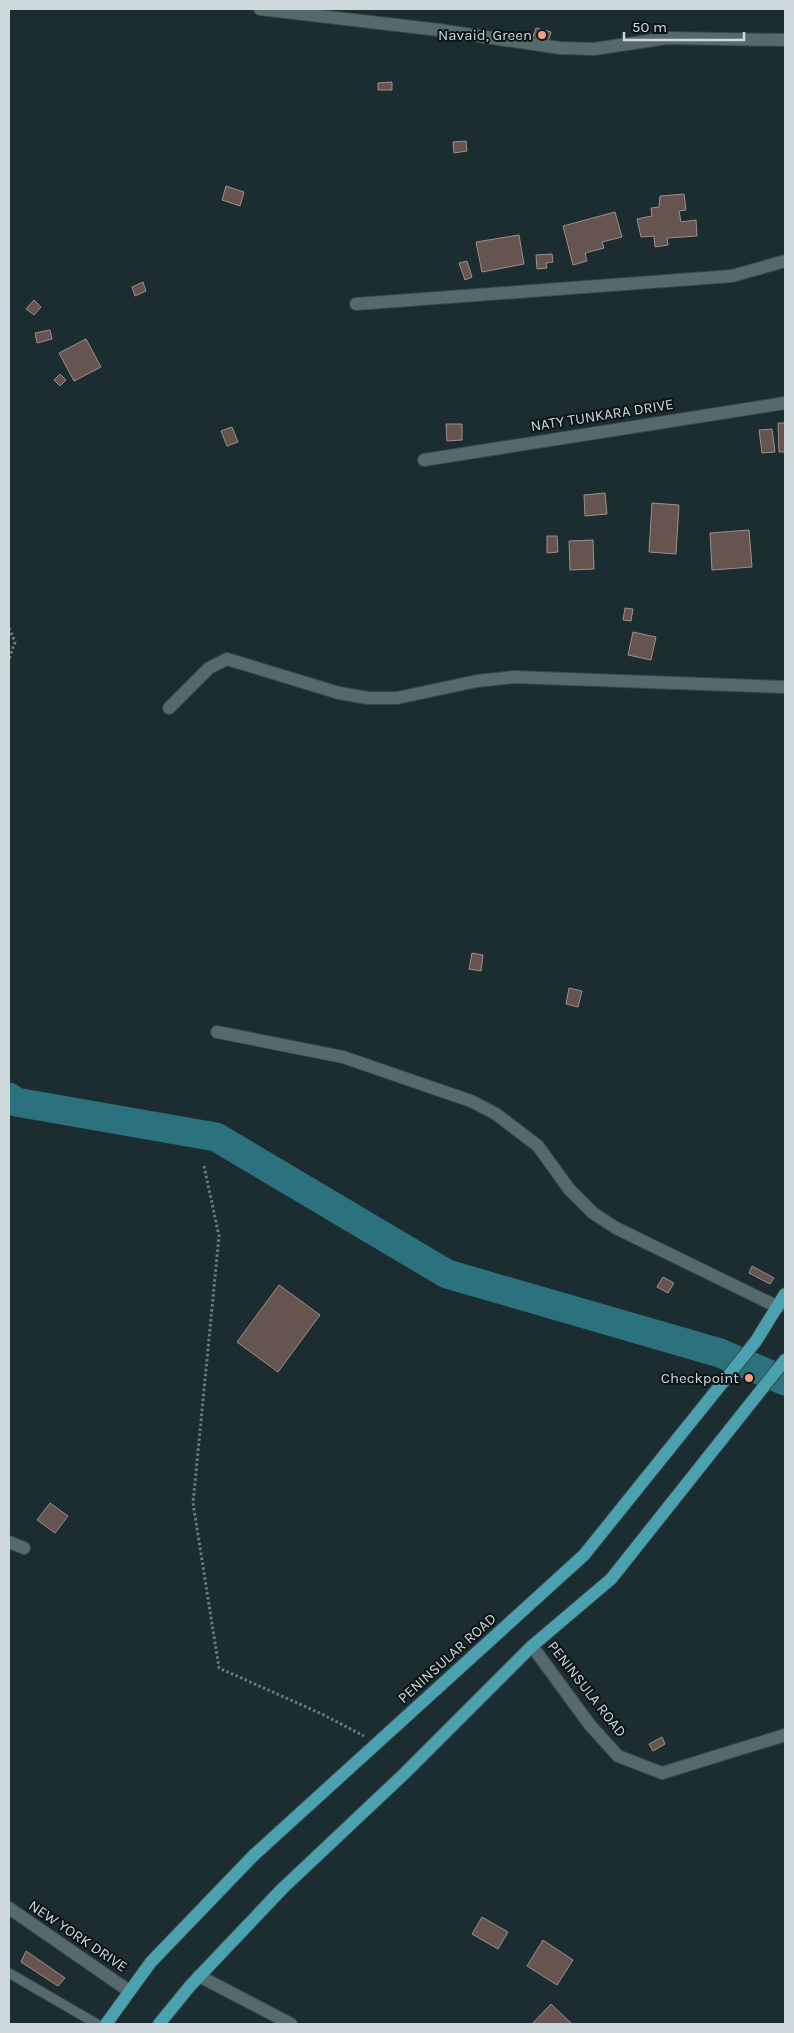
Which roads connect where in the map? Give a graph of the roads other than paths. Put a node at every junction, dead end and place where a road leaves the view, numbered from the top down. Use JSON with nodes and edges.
{"nodes":[{"id":1,"x":260,"y":9,"type":"edge"},
{"id":2,"x":785,"y":40,"type":"edge"},
{"id":3,"x":785,"y":261,"type":"edge"},
{"id":4,"x":356,"y":304,"type":"dead end"},
{"id":5,"x":785,"y":403,"type":"edge"},
{"id":6,"x":424,"y":460,"type":"dead end"},
{"id":7,"x":785,"y":687,"type":"edge"},
{"id":8,"x":169,"y":708,"type":"dead end"},
{"id":9,"x":217,"y":1032,"type":"dead end"},
{"id":10,"x":785,"y":1294,"type":"edge"},
{"id":11,"x":778,"y":1307,"type":"junction"},
{"id":12,"x":784,"y":1362,"type":"edge"},
{"id":13,"x":9,"y":1542,"type":"edge"},
{"id":14,"x":24,"y":1548,"type":"dead end"},
{"id":15,"x":532,"y":1646,"type":"junction"},
{"id":16,"x":785,"y":1735,"type":"edge"},
{"id":17,"x":9,"y":1908,"type":"edge"},
{"id":18,"x":9,"y":1973,"type":"edge"},
{"id":19,"x":199,"y":1976,"type":"junction"},
{"id":20,"x":129,"y":1991,"type":"junction"},
{"id":21,"x":97,"y":2024,"type":"edge"},
{"id":22,"x":106,"y":2024,"type":"edge"},
{"id":23,"x":159,"y":2024,"type":"edge"},
{"id":24,"x":291,"y":2024,"type":"edge"}],
"edges":[{"from":1,"to":2,"type":"street"},
{"from":3,"to":4,"type":"street"},
{"from":5,"to":6,"type":"street","name":"NATY TUNKARA DRIVE"},
{"from":7,"to":8,"type":"street"},
{"from":9,"to":11,"type":"street"},
{"from":10,"to":11,"type":"main road","name":"PENINSULAR ROAD"},
{"from":11,"to":20,"type":"main road","name":"PENINSULAR ROAD"},
{"from":12,"to":15,"type":"main road"},
{"from":13,"to":14,"type":"street"},
{"from":15,"to":16,"type":"street","name":"PENINSULA ROAD"},
{"from":15,"to":19,"type":"main road"},
{"from":17,"to":20,"type":"street","name":"NEW YORK DRIVE"},
{"from":18,"to":21,"type":"lane"},
{"from":19,"to":23,"type":"main road"},
{"from":19,"to":24,"type":"street"},
{"from":20,"to":22,"type":"main road","name":"PENINSULAR ROAD"}]}
